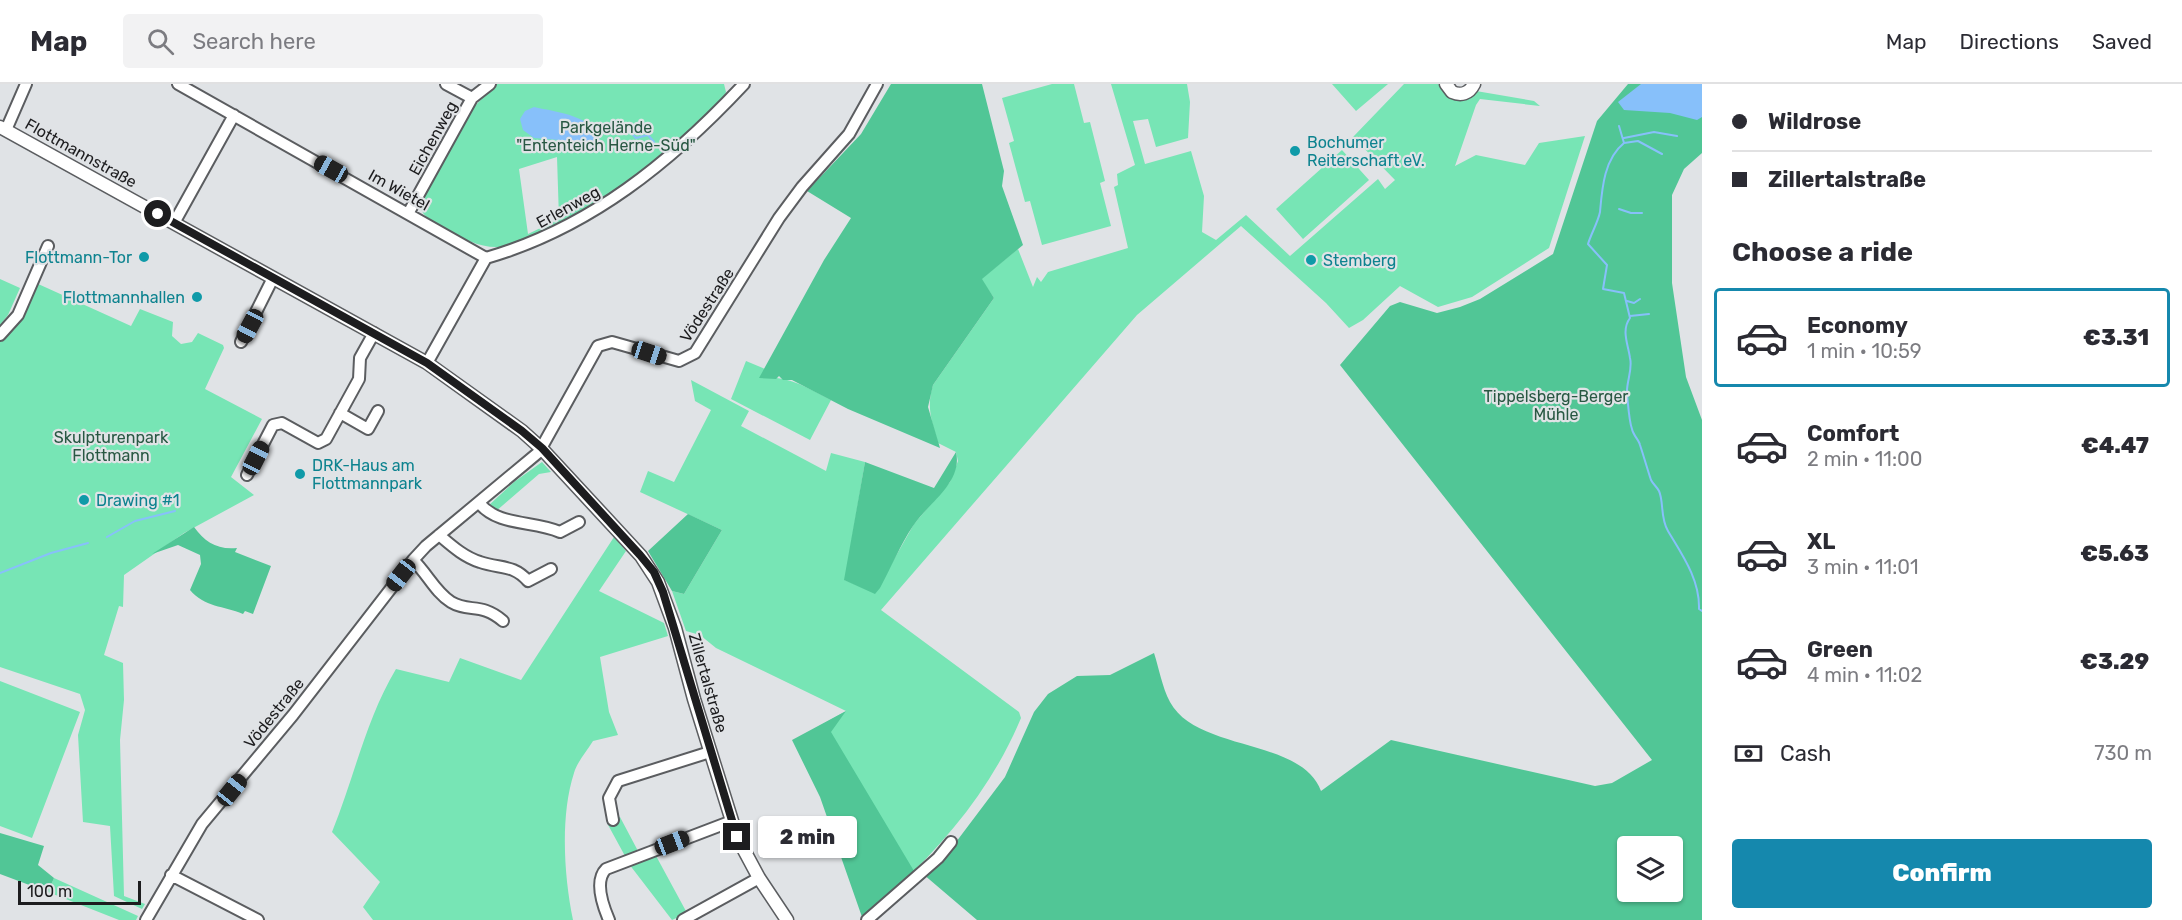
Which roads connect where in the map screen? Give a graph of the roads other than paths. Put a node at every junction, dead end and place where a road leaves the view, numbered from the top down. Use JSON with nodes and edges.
{"nodes":[{"id":1,"x":26,"y":84,"type":"edge"},
{"id":2,"x":178,"y":84,"type":"edge"},
{"id":3,"x":446,"y":84,"type":"edge"},
{"id":4,"x":490,"y":84,"type":"edge"},
{"id":5,"x":877,"y":84,"type":"edge"},
{"id":6,"x":1446,"y":84,"type":"edge"},
{"id":7,"x":1474,"y":84,"type":"edge"},
{"id":8,"x":736,"y":87,"type":"edge"},
{"id":9,"x":472,"y":98,"type":"junction"},
{"id":10,"x":234,"y":115,"type":"junction"},
{"id":11,"x":3,"y":128,"type":"edge"},
{"id":12,"x":409,"y":212,"type":"junction"},
{"id":13,"x":174,"y":223,"type":"junction"},
{"id":14,"x":48,"y":246,"type":"dead end"},
{"id":15,"x":486,"y":258,"type":"junction"},
{"id":16,"x":273,"y":278,"type":"junction"},
{"id":17,"x":374,"y":333,"type":"junction"},
{"id":18,"x":0,"y":336,"type":"edge"},
{"id":19,"x":241,"y":342,"type":"dead end"},
{"id":20,"x":427,"y":363,"type":"junction"},
{"id":21,"x":378,"y":411,"type":"dead end"},
{"id":22,"x":340,"y":413,"type":"junction"},
{"id":23,"x":542,"y":448,"type":"junction"},
{"id":24,"x":247,"y":476,"type":"dead end"},
{"id":25,"x":478,"y":503,"type":"junction"},
{"id":26,"x":579,"y":522,"type":"dead end"},
{"id":27,"x":440,"y":535,"type":"junction"},
{"id":28,"x":413,"y":560,"type":"junction"},
{"id":29,"x":551,"y":569,"type":"dead end"},
{"id":30,"x":503,"y":621,"type":"dead end"},
{"id":31,"x":710,"y":752,"type":"junction"},
{"id":32,"x":613,"y":820,"type":"dead end"},
{"id":33,"x":732,"y":821,"type":"junction"},
{"id":34,"x":951,"y":842,"type":"dead end"},
{"id":35,"x":171,"y":875,"type":"junction"},
{"id":36,"x":759,"y":879,"type":"junction"},
{"id":37,"x":146,"y":920,"type":"edge"},
{"id":38,"x":258,"y":920,"type":"edge"},
{"id":39,"x":609,"y":920,"type":"edge"},
{"id":40,"x":682,"y":920,"type":"edge"},
{"id":41,"x":787,"y":920,"type":"edge"},
{"id":42,"x":867,"y":920,"type":"edge"}],
"edges":[{"from":1,"to":11,"type":"street"},
{"from":2,"to":10,"type":"street","name":"Im Wietel"},
{"from":3,"to":9,"type":"street"},
{"from":4,"to":9,"type":"street","name":"Eichenweg"},
{"from":5,"to":23,"type":"street","name":"Vödestraße"},
{"from":6,"to":7,"type":"street"},
{"from":8,"to":15,"type":"street","name":"Erlenweg"},
{"from":9,"to":12,"type":"street","name":"Eichenweg"},
{"from":10,"to":12,"type":"street","name":"Im Wietel"},
{"from":10,"to":13,"type":"street"},
{"from":11,"to":13,"type":"street","name":"Flottmannstraße"},
{"from":12,"to":15,"type":"street","name":"Im Wietel"},
{"from":13,"to":16,"type":"street","name":"Flottmannstraße"},
{"from":14,"to":18,"type":"street"},
{"from":15,"to":20,"type":"street"},
{"from":16,"to":17,"type":"street","name":"Flottmannstraße"},
{"from":16,"to":19,"type":"street"},
{"from":17,"to":20,"type":"street","name":"Flottmannstraße"},
{"from":17,"to":22,"type":"street"},
{"from":20,"to":23,"type":"street","name":"Flottmannstraße"},
{"from":21,"to":22,"type":"street"},
{"from":22,"to":24,"type":"street"},
{"from":23,"to":25,"type":"street","name":"Vödestraße"},
{"from":23,"to":31,"type":"street","name":"Zillertalstraße"},
{"from":25,"to":26,"type":"street"},
{"from":25,"to":27,"type":"street","name":"Vödestraße"},
{"from":27,"to":28,"type":"street","name":"Vödestraße"},
{"from":27,"to":29,"type":"street"},
{"from":28,"to":30,"type":"street"},
{"from":28,"to":35,"type":"street","name":"Vödestraße"},
{"from":31,"to":32,"type":"street"},
{"from":31,"to":33,"type":"street","name":"Zillertalstraße"},
{"from":33,"to":36,"type":"street","name":"Zillertalstraße"},
{"from":33,"to":39,"type":"street"},
{"from":34,"to":42,"type":"street"},
{"from":35,"to":37,"type":"street","name":"Vödestraße"},
{"from":35,"to":38,"type":"street"},
{"from":36,"to":40,"type":"street"},
{"from":36,"to":41,"type":"street","name":"Zillertalstraße"}]}
